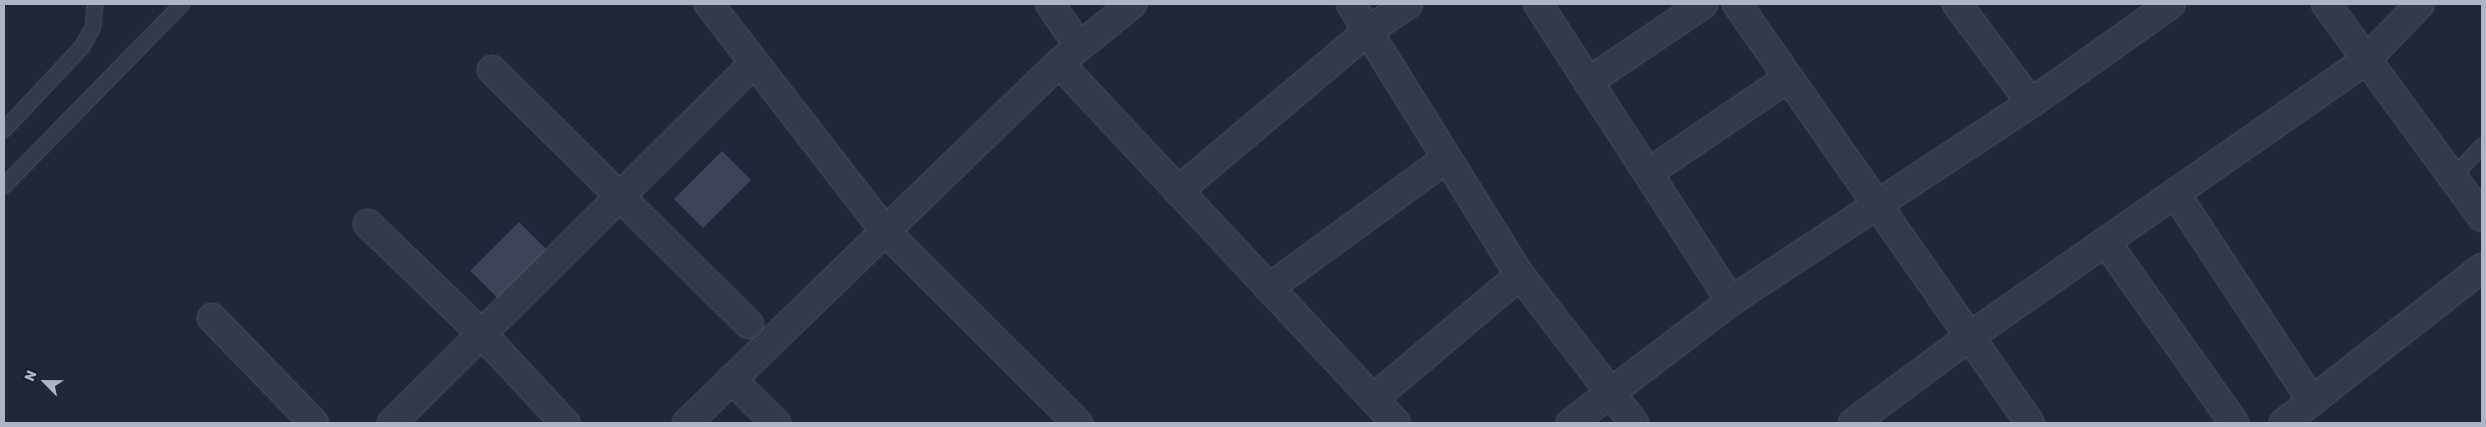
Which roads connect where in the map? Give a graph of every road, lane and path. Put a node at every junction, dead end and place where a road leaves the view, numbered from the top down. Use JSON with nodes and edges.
{"nodes":[{"id":1,"x":95,"y":4,"type":"edge"},
{"id":2,"x":182,"y":4,"type":"edge"},
{"id":3,"x":709,"y":4,"type":"edge"},
{"id":4,"x":1050,"y":4,"type":"edge"},
{"id":5,"x":1132,"y":4,"type":"edge"},
{"id":6,"x":1351,"y":4,"type":"edge"},
{"id":7,"x":1408,"y":4,"type":"edge"},
{"id":8,"x":1538,"y":4,"type":"edge"},
{"id":9,"x":1703,"y":4,"type":"edge"},
{"id":10,"x":1737,"y":4,"type":"edge"},
{"id":11,"x":1957,"y":4,"type":"edge"},
{"id":12,"x":2326,"y":4,"type":"edge"},
{"id":13,"x":2420,"y":4,"type":"edge"},
{"id":14,"x":2160,"y":7,"type":"edge"},
{"id":15,"x":1368,"y":31,"type":"junction"},
{"id":16,"x":1079,"y":46,"type":"junction"},
{"id":17,"x":2367,"y":59,"type":"junction"},
{"id":18,"x":1059,"y":63,"type":"junction"},
{"id":19,"x":753,"y":64,"type":"junction"},
{"id":20,"x":492,"y":70,"type":"dead end"},
{"id":21,"x":1788,"y":78,"type":"junction"},
{"id":22,"x":1588,"y":82,"type":"junction"},
{"id":23,"x":2031,"y":103,"type":"junction"},
{"id":24,"x":4,"y":130,"type":"edge"},
{"id":25,"x":2482,"y":146,"type":"edge"},
{"id":26,"x":1447,"y":158,"type":"junction"},
{"id":27,"x":1648,"y":173,"type":"junction"},
{"id":28,"x":2453,"y":177,"type":"junction"},
{"id":29,"x":4,"y":186,"type":"edge"},
{"id":30,"x":1178,"y":191,"type":"junction"},
{"id":31,"x":2175,"y":193,"type":"junction"},
{"id":32,"x":621,"y":195,"type":"junction"},
{"id":33,"x":1878,"y":206,"type":"junction"},
{"id":34,"x":2482,"y":217,"type":"edge"},
{"id":35,"x":368,"y":224,"type":"dead end"},
{"id":36,"x":886,"y":232,"type":"junction"},
{"id":37,"x":2106,"y":242,"type":"junction"},
{"id":38,"x":2482,"y":268,"type":"edge"},
{"id":39,"x":1520,"y":275,"type":"junction"},
{"id":40,"x":1269,"y":288,"type":"junction"},
{"id":41,"x":1731,"y":301,"type":"junction"},
{"id":42,"x":212,"y":318,"type":"dead end"},
{"id":43,"x":749,"y":324,"type":"dead end"},
{"id":44,"x":482,"y":334,"type":"junction"},
{"id":45,"x":1969,"y":336,"type":"junction"},
{"id":46,"x":731,"y":379,"type":"junction"},
{"id":47,"x":1610,"y":392,"type":"junction"},
{"id":48,"x":1373,"y":399,"type":"junction"},
{"id":49,"x":2312,"y":401,"type":"junction"},
{"id":50,"x":1859,"y":422,"type":"edge"},
{"id":51,"x":314,"y":423,"type":"edge"},
{"id":52,"x":392,"y":423,"type":"edge"},
{"id":53,"x":565,"y":423,"type":"edge"},
{"id":54,"x":687,"y":423,"type":"edge"},
{"id":55,"x":776,"y":423,"type":"edge"},
{"id":56,"x":1078,"y":423,"type":"edge"},
{"id":57,"x":1396,"y":423,"type":"edge"},
{"id":58,"x":1571,"y":423,"type":"edge"},
{"id":59,"x":1634,"y":423,"type":"edge"},
{"id":60,"x":2030,"y":423,"type":"edge"},
{"id":61,"x":2234,"y":423,"type":"edge"},
{"id":62,"x":2284,"y":423,"type":"edge"}],
"edges":[{"from":1,"to":24,"type":"lane"},
{"from":2,"to":29,"type":"lane"},
{"from":3,"to":19,"type":"street"},
{"from":4,"to":16,"type":"street"},
{"from":5,"to":16,"type":"street"},
{"from":6,"to":15,"type":"street"},
{"from":7,"to":15,"type":"street"},
{"from":8,"to":22,"type":"street"},
{"from":9,"to":22,"type":"street"},
{"from":10,"to":21,"type":"street"},
{"from":11,"to":23,"type":"street"},
{"from":12,"to":17,"type":"street"},
{"from":13,"to":17,"type":"street"},
{"from":14,"to":23,"type":"street"},
{"from":15,"to":26,"type":"street"},
{"from":15,"to":30,"type":"street"},
{"from":16,"to":18,"type":"street"},
{"from":17,"to":28,"type":"street"},
{"from":17,"to":31,"type":"street"},
{"from":18,"to":30,"type":"street"},
{"from":18,"to":36,"type":"street"},
{"from":19,"to":32,"type":"street"},
{"from":19,"to":36,"type":"street"},
{"from":20,"to":32,"type":"street"},
{"from":21,"to":27,"type":"street"},
{"from":21,"to":33,"type":"street"},
{"from":22,"to":27,"type":"street"},
{"from":23,"to":33,"type":"street"},
{"from":25,"to":28,"type":"lane"},
{"from":26,"to":39,"type":"street"},
{"from":26,"to":40,"type":"street"},
{"from":27,"to":41,"type":"street"},
{"from":28,"to":34,"type":"street"},
{"from":30,"to":40,"type":"street"},
{"from":31,"to":37,"type":"street"},
{"from":31,"to":49,"type":"street"},
{"from":32,"to":43,"type":"street"},
{"from":32,"to":44,"type":"street"},
{"from":33,"to":41,"type":"street"},
{"from":33,"to":45,"type":"street"},
{"from":35,"to":44,"type":"street"},
{"from":36,"to":46,"type":"street"},
{"from":36,"to":56,"type":"street"},
{"from":37,"to":45,"type":"street"},
{"from":37,"to":61,"type":"street"},
{"from":38,"to":49,"type":"street"},
{"from":39,"to":47,"type":"street"},
{"from":39,"to":48,"type":"street"},
{"from":40,"to":48,"type":"street"},
{"from":41,"to":47,"type":"street"},
{"from":42,"to":51,"type":"street"},
{"from":44,"to":52,"type":"street"},
{"from":44,"to":53,"type":"street"},
{"from":45,"to":50,"type":"street"},
{"from":45,"to":60,"type":"street"},
{"from":46,"to":54,"type":"street"},
{"from":46,"to":55,"type":"street"},
{"from":47,"to":58,"type":"street"},
{"from":47,"to":59,"type":"street"},
{"from":48,"to":57,"type":"street"},
{"from":49,"to":62,"type":"street"}]}
